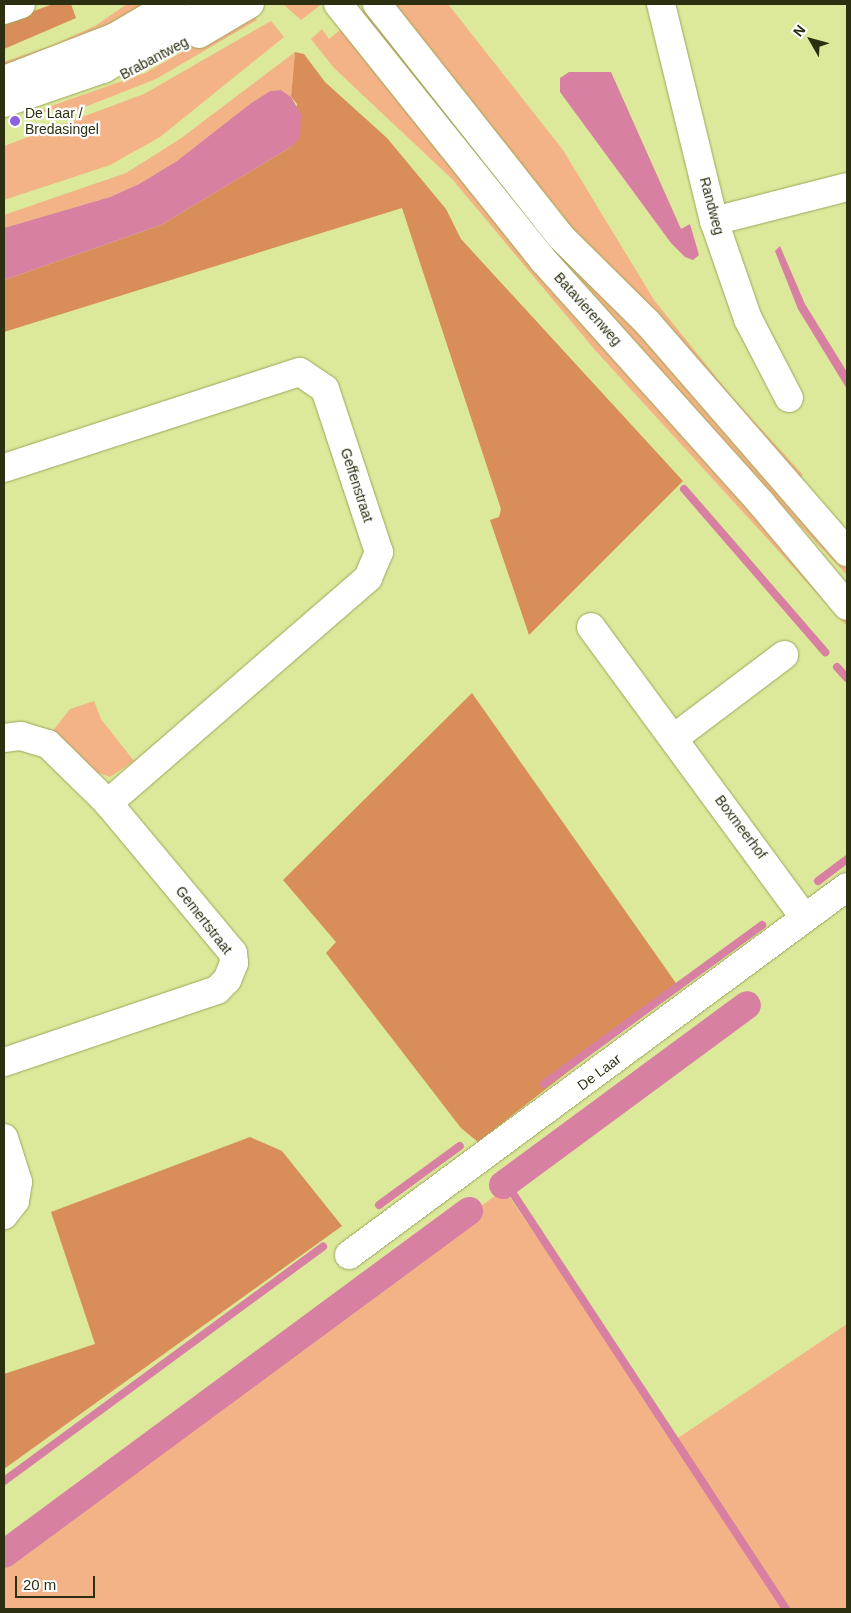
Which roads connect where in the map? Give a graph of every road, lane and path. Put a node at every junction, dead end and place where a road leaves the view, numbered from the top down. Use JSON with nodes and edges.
{"nodes":[{"id":1,"x":21,"y":4,"type":"edge"},
{"id":2,"x":171,"y":4,"type":"edge"},
{"id":3,"x":216,"y":4,"type":"edge"},
{"id":4,"x":250,"y":4,"type":"edge"},
{"id":5,"x":338,"y":4,"type":"edge"},
{"id":6,"x":377,"y":4,"type":"edge"},
{"id":7,"x":661,"y":4,"type":"edge"},
{"id":8,"x":4,"y":10,"type":"edge"},
{"id":9,"x":4,"y":80,"type":"edge"},
{"id":10,"x":49,"y":87,"type":"junction"},
{"id":11,"x":4,"y":103,"type":"edge"},
{"id":12,"x":847,"y":186,"type":"edge"},
{"id":13,"x":714,"y":221,"type":"junction"},
{"id":14,"x":789,"y":398,"type":"dead end"},
{"id":15,"x":4,"y":468,"type":"edge"},
{"id":16,"x":847,"y":552,"type":"edge"},
{"id":17,"x":847,"y":606,"type":"edge"},
{"id":18,"x":591,"y":627,"type":"dead end"},
{"id":19,"x":784,"y":655,"type":"dead end"},
{"id":20,"x":4,"y":738,"type":"edge"},
{"id":21,"x":674,"y":738,"type":"junction"},
{"id":22,"x":108,"y":803,"type":"junction"},
{"id":23,"x":847,"y":887,"type":"edge"},
{"id":24,"x":806,"y":918,"type":"junction"},
{"id":25,"x":4,"y":1062,"type":"edge"},
{"id":26,"x":4,"y":1138,"type":"edge"},
{"id":27,"x":4,"y":1215,"type":"edge"},
{"id":28,"x":349,"y":1255,"type":"dead end"}],
"edges":[{"from":1,"to":8,"type":"street"},
{"from":2,"to":9,"type":"street"},
{"from":3,"to":10,"type":"street","name":"Brabantweg"},
{"from":4,"to":10,"type":"street","name":"Brabantweg"},
{"from":5,"to":17,"type":"street","name":"Batavierenweg"},
{"from":6,"to":16,"type":"street"},
{"from":7,"to":13,"type":"street","name":"Randweg"},
{"from":10,"to":11,"type":"street","name":"Brabantweg"},
{"from":12,"to":13,"type":"street"},
{"from":13,"to":14,"type":"street","name":"Randweg"},
{"from":15,"to":22,"type":"street","name":"Geffenstraat"},
{"from":18,"to":21,"type":"street","name":"Boxmeerhof"},
{"from":19,"to":21,"type":"street"},
{"from":20,"to":22,"type":"street","name":"Gemertstraat"},
{"from":21,"to":24,"type":"street","name":"Boxmeerhof"},
{"from":22,"to":25,"type":"street","name":"Gemertstraat"},
{"from":23,"to":24,"type":"street","name":"De Laar"},
{"from":24,"to":28,"type":"street","name":"De Laar"},
{"from":26,"to":27,"type":"street"}]}
